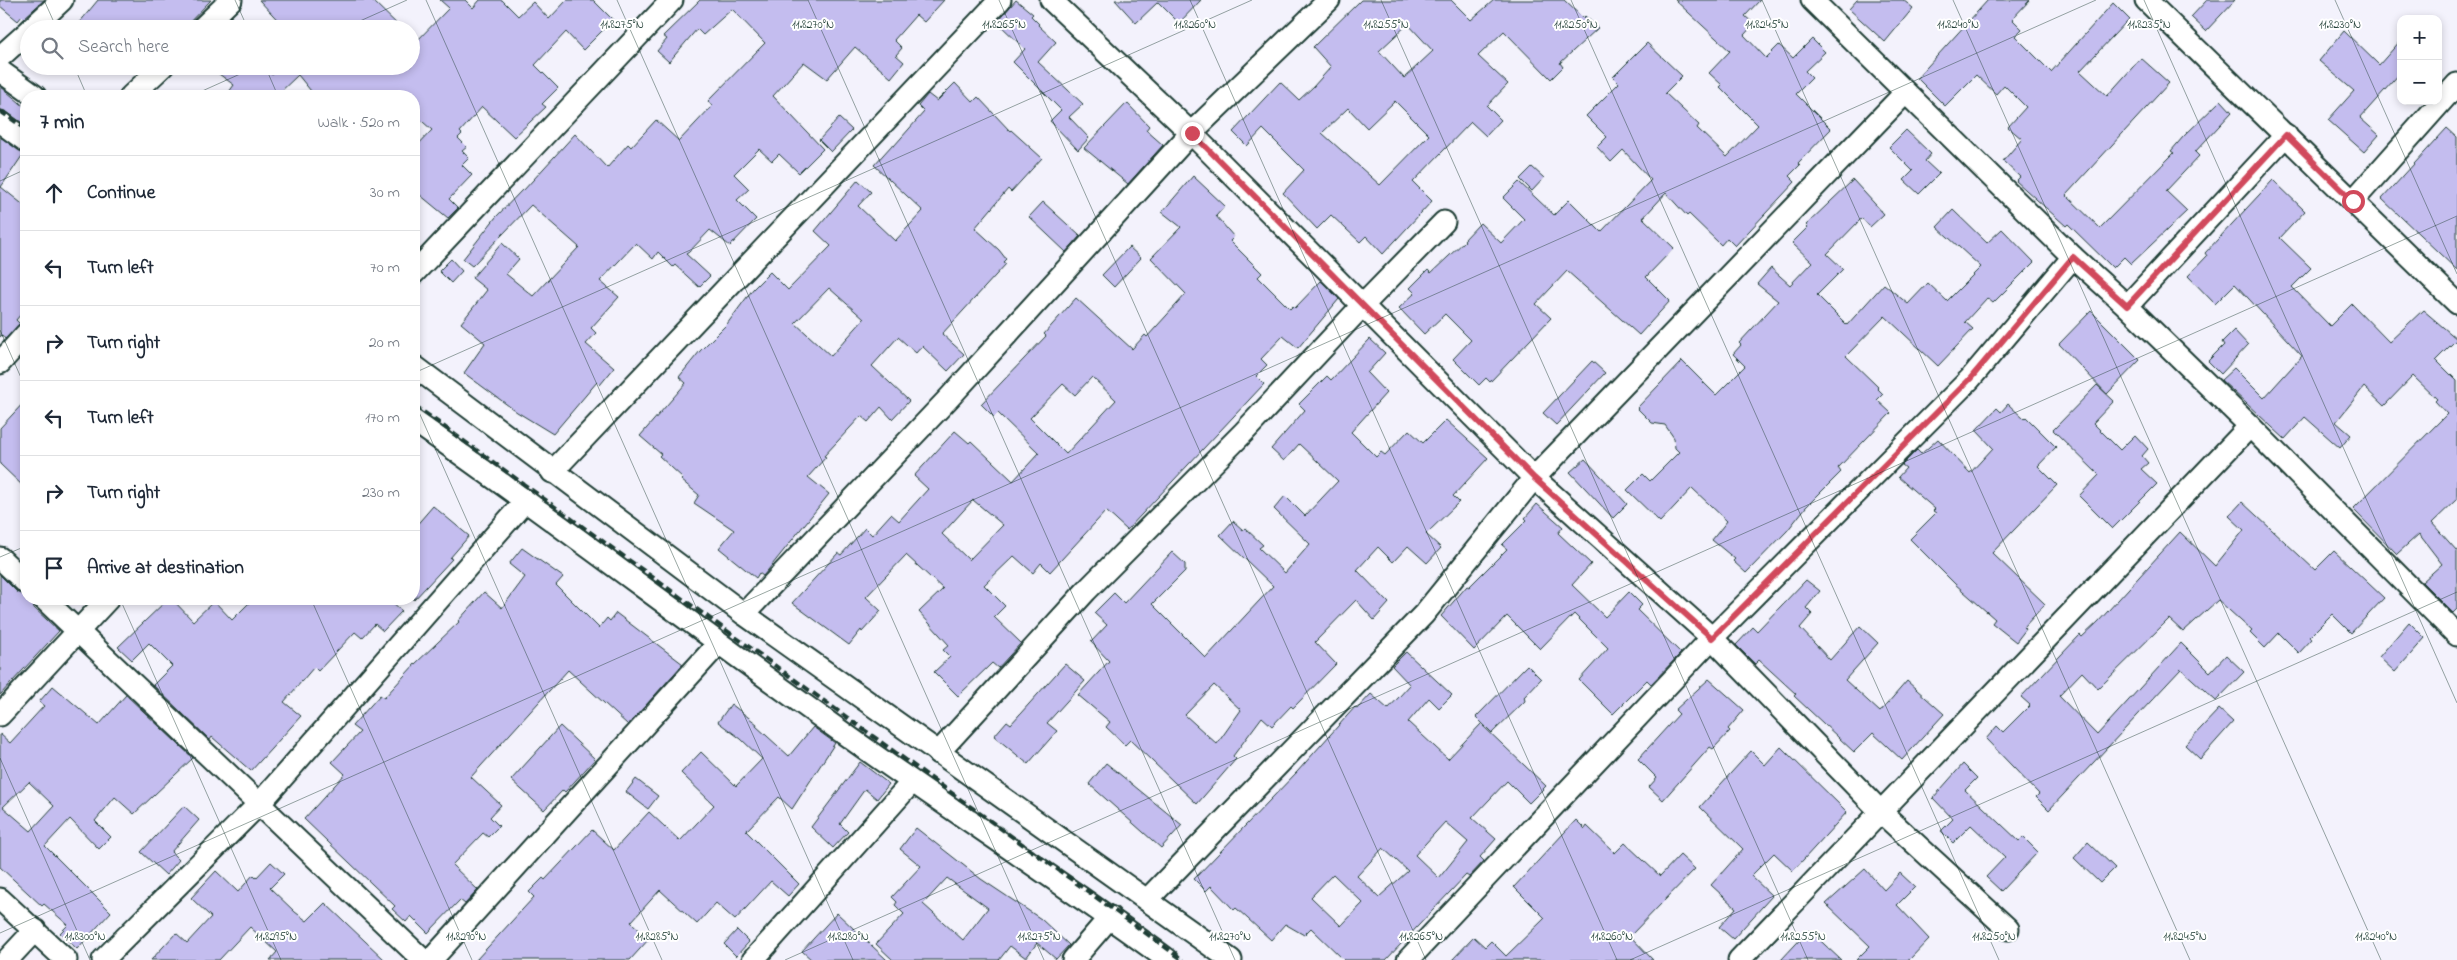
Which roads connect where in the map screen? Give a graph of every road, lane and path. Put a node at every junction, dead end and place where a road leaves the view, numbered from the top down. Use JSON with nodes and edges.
{"nodes":[{"id":1,"x":62,"y":0,"type":"edge"},
{"id":2,"x":231,"y":0,"type":"edge"},
{"id":3,"x":672,"y":0,"type":"edge"},
{"id":4,"x":1000,"y":0,"type":"edge"},
{"id":5,"x":1050,"y":0,"type":"edge"},
{"id":6,"x":1329,"y":0,"type":"edge"},
{"id":7,"x":1812,"y":0,"type":"edge"},
{"id":8,"x":2146,"y":0,"type":"edge"},
{"id":9,"x":41,"y":20,"type":"edge"},
{"id":10,"x":210,"y":20,"type":"edge"},
{"id":11,"x":20,"y":39,"type":"edge"},
{"id":12,"x":0,"y":58,"type":"edge"},
{"id":13,"x":0,"y":71,"type":"edge"},
{"id":14,"x":153,"y":75,"type":"edge"},
{"id":15,"x":2457,"y":84,"type":"edge"},
{"id":16,"x":27,"y":90,"type":"edge"},
{"id":17,"x":138,"y":90,"type":"edge"},
{"id":18,"x":1906,"y":92,"type":"junction"},
{"id":19,"x":0,"y":122,"type":"edge"},
{"id":20,"x":1192,"y":133,"type":"junction"},
{"id":21,"x":2286,"y":135,"type":"junction"},
{"id":22,"x":20,"y":137,"type":"edge"},
{"id":23,"x":2353,"y":201,"type":"junction"},
{"id":24,"x":1444,"y":222,"type":"dead end"},
{"id":25,"x":2073,"y":257,"type":"junction"},
{"id":26,"x":420,"y":267,"type":"edge"},
{"id":27,"x":2457,"y":303,"type":"edge"},
{"id":28,"x":1363,"y":305,"type":"junction"},
{"id":29,"x":2127,"y":306,"type":"junction"},
{"id":30,"x":20,"y":341,"type":"edge"},
{"id":31,"x":0,"y":363,"type":"edge"},
{"id":32,"x":420,"y":371,"type":"edge"},
{"id":33,"x":420,"y":426,"type":"edge"},
{"id":34,"x":2250,"y":426,"type":"junction"},
{"id":35,"x":552,"y":472,"type":"junction"},
{"id":36,"x":1534,"y":478,"type":"junction"},
{"id":37,"x":526,"y":500,"type":"junction"},
{"id":38,"x":0,"y":558,"type":"edge"},
{"id":39,"x":20,"y":577,"type":"edge"},
{"id":40,"x":51,"y":605,"type":"edge"},
{"id":41,"x":102,"y":605,"type":"edge"},
{"id":42,"x":744,"y":614,"type":"junction"},
{"id":43,"x":78,"y":630,"type":"junction"},
{"id":44,"x":2457,"y":635,"type":"edge"},
{"id":45,"x":1712,"y":638,"type":"junction"},
{"id":46,"x":718,"y":644,"type":"junction"},
{"id":47,"x":0,"y":715,"type":"edge"},
{"id":48,"x":938,"y":753,"type":"junction"},
{"id":49,"x":912,"y":782,"type":"junction"},
{"id":50,"x":260,"y":803,"type":"junction"},
{"id":51,"x":1882,"y":813,"type":"junction"},
{"id":52,"x":0,"y":899,"type":"edge"},
{"id":53,"x":1147,"y":900,"type":"junction"},
{"id":54,"x":1110,"y":917,"type":"junction"},
{"id":55,"x":2008,"y":929,"type":"dead end"},
{"id":56,"x":35,"y":930,"type":"junction"},
{"id":57,"x":7,"y":960,"type":"edge"},
{"id":58,"x":66,"y":960,"type":"edge"},
{"id":59,"x":103,"y":960,"type":"edge"},
{"id":60,"x":422,"y":960,"type":"edge"},
{"id":61,"x":431,"y":960,"type":"edge"},
{"id":62,"x":753,"y":960,"type":"edge"},
{"id":63,"x":1073,"y":960,"type":"edge"},
{"id":64,"x":1168,"y":960,"type":"edge"},
{"id":65,"x":1230,"y":960,"type":"edge"},
{"id":66,"x":1408,"y":960,"type":"edge"},
{"id":67,"x":1740,"y":960,"type":"edge"}],
"edges":[{"from":1,"to":9,"type":"street"},
{"from":2,"to":10,"type":"street"},
{"from":3,"to":26,"type":"street"},
{"from":4,"to":35,"type":"street"},
{"from":5,"to":20,"type":"street"},
{"from":6,"to":20,"type":"street"},
{"from":7,"to":18,"type":"street"},
{"from":8,"to":21,"type":"street"},
{"from":11,"to":12,"type":"street"},
{"from":13,"to":16,"type":"street"},
{"from":14,"to":17,"type":"street"},
{"from":15,"to":23,"type":"street"},
{"from":18,"to":25,"type":"street"},
{"from":18,"to":36,"type":"street"},
{"from":19,"to":22,"type":"street"},
{"from":20,"to":28,"type":"street"},
{"from":20,"to":42,"type":"street"},
{"from":21,"to":23,"type":"street"},
{"from":21,"to":29,"type":"street"},
{"from":23,"to":27,"type":"street"},
{"from":24,"to":28,"type":"street"},
{"from":25,"to":29,"type":"street"},
{"from":25,"to":45,"type":"street"},
{"from":28,"to":36,"type":"street"},
{"from":28,"to":48,"type":"street"},
{"from":29,"to":34,"type":"street"},
{"from":30,"to":31,"type":"street"},
{"from":32,"to":35,"type":"street"},
{"from":33,"to":37,"type":"street"},
{"from":34,"to":44,"type":"street"},
{"from":34,"to":51,"type":"street"},
{"from":35,"to":42,"type":"street"},
{"from":36,"to":45,"type":"street"},
{"from":36,"to":53,"type":"street"},
{"from":37,"to":46,"type":"street"},
{"from":37,"to":50,"type":"street"},
{"from":38,"to":39,"type":"street"},
{"from":40,"to":43,"type":"street"},
{"from":41,"to":43,"type":"street"},
{"from":42,"to":48,"type":"street"},
{"from":43,"to":47,"type":"street"},
{"from":43,"to":50,"type":"street"},
{"from":45,"to":51,"type":"street"},
{"from":45,"to":66,"type":"street"},
{"from":46,"to":49,"type":"street"},
{"from":46,"to":61,"type":"street"},
{"from":48,"to":53,"type":"street"},
{"from":49,"to":54,"type":"street"},
{"from":49,"to":62,"type":"street"},
{"from":50,"to":59,"type":"street"},
{"from":50,"to":60,"type":"street"},
{"from":51,"to":55,"type":"street"},
{"from":51,"to":67,"type":"street"},
{"from":52,"to":56,"type":"street"},
{"from":53,"to":65,"type":"street"},
{"from":54,"to":63,"type":"street"},
{"from":54,"to":64,"type":"street"},
{"from":56,"to":57,"type":"street"},
{"from":56,"to":58,"type":"street"}]}
